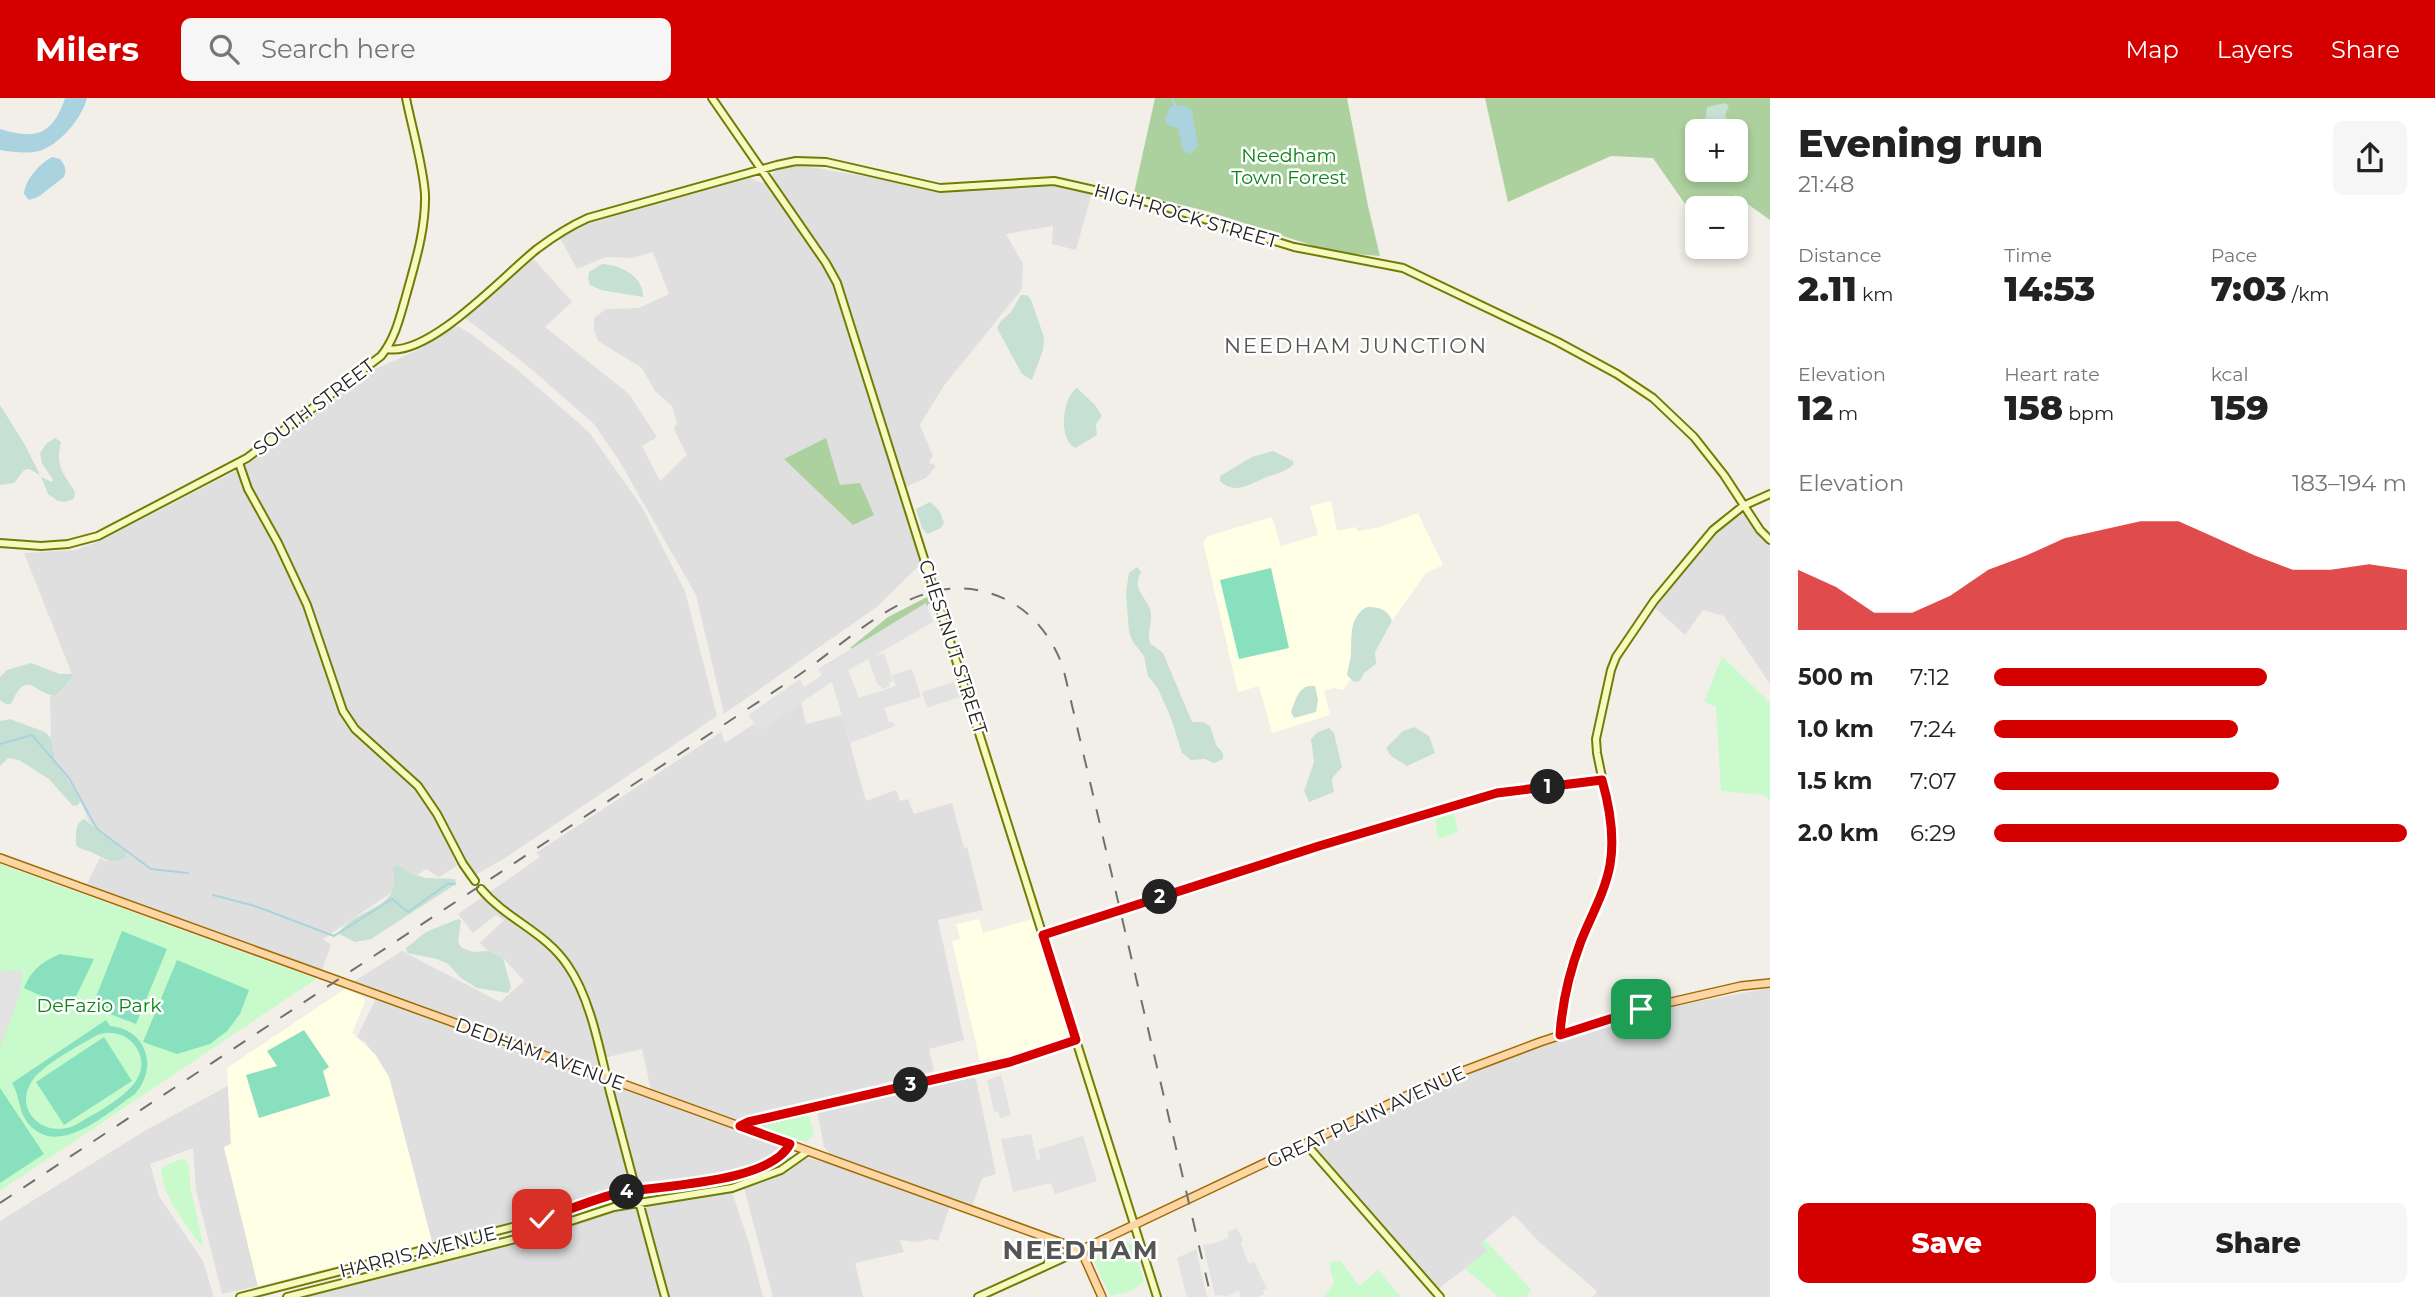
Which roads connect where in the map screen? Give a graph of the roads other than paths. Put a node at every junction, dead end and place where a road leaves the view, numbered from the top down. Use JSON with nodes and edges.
{"nodes":[{"id":1,"x":406,"y":98,"type":"edge"},
{"id":2,"x":712,"y":98,"type":"edge"},
{"id":3,"x":761,"y":169,"type":"junction"},
{"id":4,"x":387,"y":349,"type":"junction"},
{"id":5,"x":239,"y":463,"type":"junction"},
{"id":6,"x":1770,"y":494,"type":"edge"},
{"id":7,"x":1743,"y":506,"type":"junction"},
{"id":8,"x":1770,"y":540,"type":"edge"},
{"id":9,"x":0,"y":543,"type":"edge"},
{"id":10,"x":1602,"y":780,"type":"junction"},
{"id":11,"x":0,"y":858,"type":"edge"},
{"id":12,"x":475,"y":881,"type":"dead end"},
{"id":13,"x":481,"y":889,"type":"dead end"},
{"id":14,"x":1043,"y":935,"type":"junction"},
{"id":15,"x":1770,"y":983,"type":"edge"},
{"id":16,"x":1560,"y":1035,"type":"junction"},
{"id":17,"x":1076,"y":1040,"type":"junction"},
{"id":18,"x":607,"y":1078,"type":"junction"},
{"id":19,"x":740,"y":1126,"type":"junction"},
{"id":20,"x":790,"y":1144,"type":"junction"},
{"id":21,"x":1306,"y":1144,"type":"junction"},
{"id":22,"x":808,"y":1151,"type":"junction"},
{"id":23,"x":636,"y":1191,"type":"junction"},
{"id":24,"x":640,"y":1202,"type":"junction"},
{"id":25,"x":1135,"y":1225,"type":"junction"},
{"id":26,"x":1047,"y":1238,"type":"junction"},
{"id":27,"x":1081,"y":1250,"type":"junction"},
{"id":28,"x":1047,"y":1265,"type":"junction"},
{"id":29,"x":240,"y":1297,"type":"edge"},
{"id":30,"x":287,"y":1297,"type":"edge"},
{"id":31,"x":665,"y":1297,"type":"edge"},
{"id":32,"x":978,"y":1297,"type":"edge"},
{"id":33,"x":1102,"y":1297,"type":"edge"},
{"id":34,"x":1157,"y":1297,"type":"edge"},
{"id":35,"x":1440,"y":1297,"type":"edge"}],
"edges":[{"from":1,"to":4,"type":"street","name":"SOUTH STREET"},
{"from":2,"to":3,"type":"street","name":"CHESTNUT STREET"},
{"from":3,"to":4,"type":"street","name":"HIGH ROCK STREET"},
{"from":3,"to":7,"type":"street","name":"HIGH ROCK STREET"},
{"from":3,"to":14,"type":"street","name":"CHESTNUT STREET"},
{"from":4,"to":5,"type":"street","name":"SOUTH STREET"},
{"from":5,"to":9,"type":"street","name":"SOUTH STREET"},
{"from":5,"to":12,"type":"street"},
{"from":6,"to":7,"type":"street"},
{"from":7,"to":8,"type":"street","name":"HIGH ROCK STREET"},
{"from":7,"to":10,"type":"street"},
{"from":10,"to":14,"type":"street"},
{"from":10,"to":16,"type":"street"},
{"from":11,"to":18,"type":"main road","name":"DEDHAM AVENUE"},
{"from":13,"to":18,"type":"street"},
{"from":14,"to":17,"type":"street","name":"CHESTNUT STREET"},
{"from":15,"to":16,"type":"main road","name":"GREAT PLAIN AVENUE"},
{"from":16,"to":21,"type":"main road","name":"GREAT PLAIN AVENUE"},
{"from":17,"to":19,"type":"street"},
{"from":17,"to":25,"type":"street","name":"CHESTNUT STREET"},
{"from":18,"to":19,"type":"main road","name":"DEDHAM AVENUE"},
{"from":18,"to":23,"type":"street"},
{"from":19,"to":20,"type":"main road","name":"DEDHAM AVENUE"},
{"from":20,"to":22,"type":"main road","name":"DEDHAM AVENUE"},
{"from":20,"to":23,"type":"street","name":"HARRIS AVENUE"},
{"from":21,"to":25,"type":"main road","name":"GREAT PLAIN AVENUE"},
{"from":21,"to":35,"type":"street"},
{"from":22,"to":24,"type":"street","name":"HARRIS AVENUE"},
{"from":22,"to":26,"type":"main road","name":"DEDHAM AVENUE"},
{"from":23,"to":24,"type":"street"},
{"from":23,"to":29,"type":"street","name":"HARRIS AVENUE"},
{"from":24,"to":30,"type":"street","name":"HARRIS AVENUE"},
{"from":24,"to":31,"type":"street"},
{"from":25,"to":27,"type":"main road","name":"GREAT PLAIN AVENUE"},
{"from":25,"to":34,"type":"street","name":"CHESTNUT STREET"},
{"from":26,"to":27,"type":"main road","name":"DEDHAM AVENUE"},
{"from":26,"to":28,"type":"street"},
{"from":27,"to":28,"type":"street","name":"GREAT PLAIN AVENUE"},
{"from":27,"to":33,"type":"main road"},
{"from":28,"to":32,"type":"street","name":"GREAT PLAIN AVENUE"}]}
